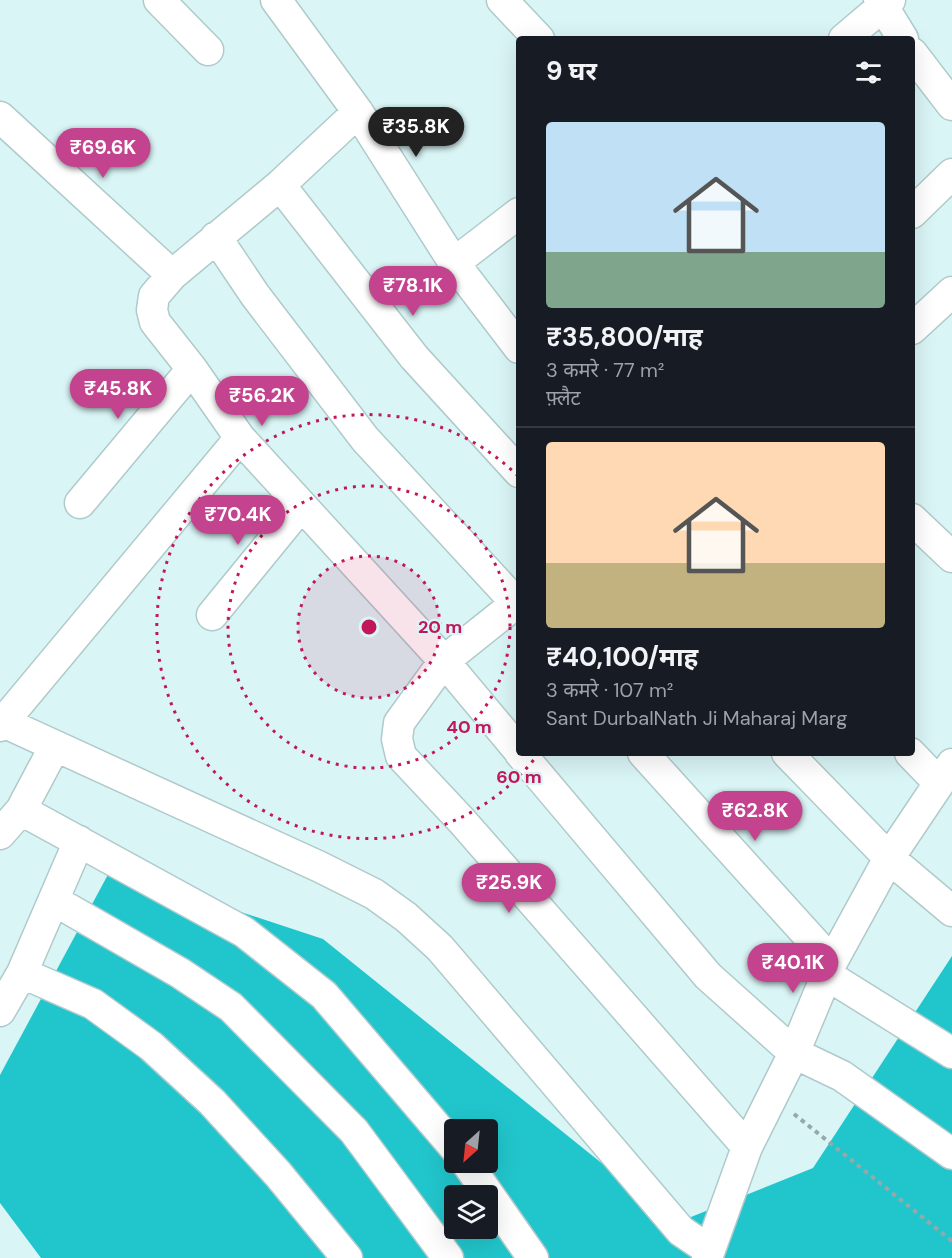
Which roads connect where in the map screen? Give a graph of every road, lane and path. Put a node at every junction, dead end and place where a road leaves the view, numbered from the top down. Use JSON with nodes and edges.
{"nodes":[{"id":1,"x":159,"y":0,"type":"edge"},
{"id":2,"x":276,"y":0,"type":"edge"},
{"id":3,"x":884,"y":2,"type":"edge"},
{"id":4,"x":512,"y":3,"type":"edge"},
{"id":5,"x":537,"y":36,"type":"edge"},
{"id":6,"x":847,"y":36,"type":"edge"},
{"id":7,"x":902,"y":36,"type":"edge"},
{"id":8,"x":208,"y":50,"type":"dead end"},
{"id":9,"x":915,"y":55,"type":"edge"},
{"id":10,"x":948,"y":91,"type":"edge"},
{"id":11,"x":358,"y":112,"type":"junction"},
{"id":12,"x":2,"y":122,"type":"edge"},
{"id":13,"x":952,"y":174,"type":"edge"},
{"id":14,"x":280,"y":185,"type":"junction"},
{"id":15,"x":915,"y":210,"type":"edge"},
{"id":16,"x":516,"y":215,"type":"edge"},
{"id":17,"x":216,"y":237,"type":"junction"},
{"id":18,"x":454,"y":263,"type":"junction"},
{"id":19,"x":172,"y":275,"type":"junction"},
{"id":20,"x":952,"y":292,"type":"edge"},
{"id":21,"x":915,"y":325,"type":"edge"},
{"id":22,"x":516,"y":344,"type":"edge"},
{"id":23,"x":192,"y":369,"type":"junction"},
{"id":24,"x":240,"y":438,"type":"junction"},
{"id":25,"x":516,"y":469,"type":"edge"},
{"id":26,"x":80,"y":503,"type":"dead end"},
{"id":27,"x":301,"y":506,"type":"junction"},
{"id":28,"x":915,"y":522,"type":"edge"},
{"id":29,"x":952,"y":557,"type":"edge"},
{"id":30,"x":516,"y":601,"type":"edge"},
{"id":31,"x":516,"y":605,"type":"edge"},
{"id":32,"x":212,"y":615,"type":"dead end"},
{"id":33,"x":444,"y":661,"type":"junction"},
{"id":34,"x":2,"y":724,"type":"edge"},
{"id":35,"x":55,"y":746,"type":"junction"},
{"id":36,"x":516,"y":747,"type":"edge"},
{"id":37,"x":523,"y":756,"type":"edge"},
{"id":38,"x":646,"y":756,"type":"edge"},
{"id":39,"x":790,"y":756,"type":"edge"},
{"id":40,"x":915,"y":756,"type":"edge"},
{"id":41,"x":945,"y":773,"type":"edge"},
{"id":42,"x":21,"y":810,"type":"junction"},
{"id":43,"x":0,"y":834,"type":"edge"},
{"id":44,"x":79,"y":841,"type":"junction"},
{"id":45,"x":890,"y":858,"type":"junction"},
{"id":46,"x":55,"y":902,"type":"junction"},
{"id":47,"x":952,"y":911,"type":"edge"},
{"id":48,"x":830,"y":968,"type":"junction"},
{"id":49,"x":22,"y":973,"type":"junction"},
{"id":50,"x":0,"y":1011,"type":"edge"},
{"id":51,"x":794,"y":1053,"type":"junction"},
{"id":52,"x":952,"y":1053,"type":"edge"},
{"id":53,"x":774,"y":1098,"type":"junction"},
{"id":54,"x":444,"y":1135,"type":"edge"},
{"id":55,"x":747,"y":1147,"type":"junction"},
{"id":56,"x":952,"y":1154,"type":"edge"},
{"id":57,"x":474,"y":1173,"type":"edge"},
{"id":58,"x":952,"y":1241,"type":"edge"},
{"id":59,"x":708,"y":1254,"type":"edge"},
{"id":60,"x":347,"y":1258,"type":"edge"},
{"id":61,"x":448,"y":1258,"type":"edge"},
{"id":62,"x":533,"y":1258,"type":"edge"}],
"edges":[{"from":1,"to":8,"type":"street"},
{"from":2,"to":11,"type":"street"},
{"from":3,"to":6,"type":"street"},
{"from":3,"to":7,"type":"street"},
{"from":4,"to":5,"type":"street"},
{"from":9,"to":10,"type":"street"},
{"from":11,"to":14,"type":"street"},
{"from":11,"to":18,"type":"street"},
{"from":12,"to":19,"type":"street"},
{"from":13,"to":15,"type":"street"},
{"from":14,"to":17,"type":"street"},
{"from":14,"to":25,"type":"street"},
{"from":16,"to":18,"type":"street"},
{"from":17,"to":19,"type":"street"},
{"from":17,"to":30,"type":"street"},
{"from":18,"to":22,"type":"street"},
{"from":19,"to":23,"type":"street"},
{"from":20,"to":21,"type":"street"},
{"from":23,"to":24,"type":"street"},
{"from":23,"to":26,"type":"street"},
{"from":24,"to":27,"type":"street"},
{"from":24,"to":34,"type":"street"},
{"from":27,"to":32,"type":"street"},
{"from":27,"to":33,"type":"street"},
{"from":28,"to":29,"type":"street"},
{"from":31,"to":33,"type":"street"},
{"from":33,"to":36,"type":"street"},
{"from":33,"to":55,"type":"street"},
{"from":34,"to":35,"type":"street"},
{"from":35,"to":42,"type":"street"},
{"from":35,"to":59,"type":"street"},
{"from":37,"to":51,"type":"street"},
{"from":38,"to":48,"type":"street"},
{"from":39,"to":45,"type":"street"},
{"from":40,"to":41,"type":"street"},
{"from":41,"to":45,"type":"street"},
{"from":42,"to":43,"type":"street"},
{"from":42,"to":44,"type":"street"},
{"from":44,"to":46,"type":"street"},
{"from":44,"to":54,"type":"street"},
{"from":45,"to":47,"type":"street"},
{"from":45,"to":48,"type":"street"},
{"from":46,"to":49,"type":"street"},
{"from":46,"to":61,"type":"street"},
{"from":48,"to":51,"type":"street"},
{"from":48,"to":52,"type":"street"},
{"from":49,"to":50,"type":"street"},
{"from":49,"to":60,"type":"street"},
{"from":51,"to":53,"type":"street"},
{"from":51,"to":56,"type":"street"},
{"from":53,"to":55,"type":"street"},
{"from":53,"to":58,"type":"path"},
{"from":55,"to":59,"type":"street"},
{"from":57,"to":62,"type":"street"}]}
